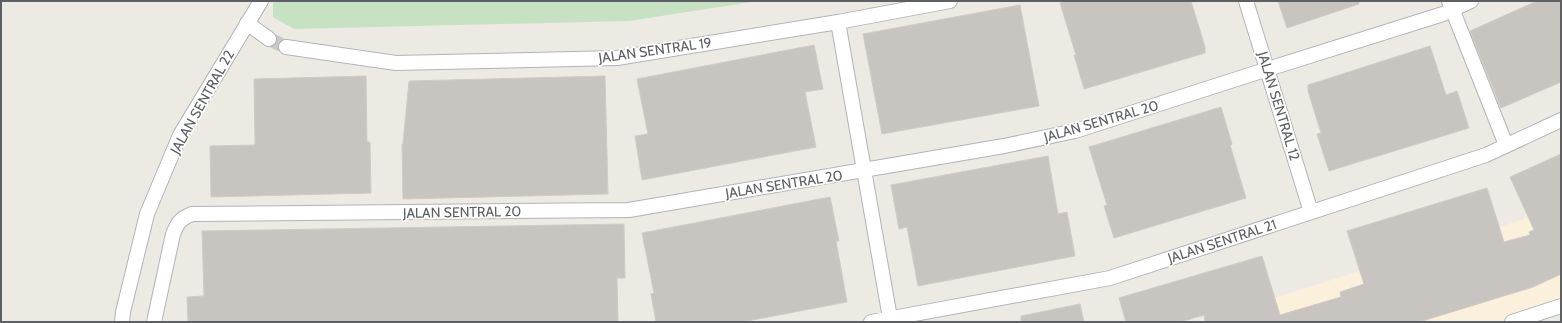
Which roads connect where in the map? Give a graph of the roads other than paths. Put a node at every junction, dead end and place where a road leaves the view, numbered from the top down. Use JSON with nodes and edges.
{"nodes":[{"id":1,"x":261,"y":1,"type":"edge"},
{"id":2,"x":950,"y":1,"type":"edge"},
{"id":3,"x":1246,"y":1,"type":"edge"},
{"id":4,"x":1471,"y":1,"type":"edge"},
{"id":5,"x":1451,"y":5,"type":"edge"},
{"id":6,"x":838,"y":22,"type":"junction"},
{"id":7,"x":247,"y":23,"type":"junction"},
{"id":8,"x":269,"y":39,"type":"tunnel mouth"},
{"id":9,"x":286,"y":47,"type":"tunnel mouth"},
{"id":10,"x":1268,"y":69,"type":"junction"},
{"id":11,"x":1561,"y":120,"type":"edge"},
{"id":12,"x":1506,"y":146,"type":"junction"},
{"id":13,"x":864,"y":170,"type":"junction"},
{"id":14,"x":1311,"y":212,"type":"junction"},
{"id":15,"x":1561,"y":306,"type":"edge"},
{"id":16,"x":890,"y":318,"type":"junction"},
{"id":17,"x":122,"y":322,"type":"edge"},
{"id":18,"x":154,"y":322,"type":"edge"},
{"id":19,"x":871,"y":322,"type":"edge"},
{"id":20,"x":1512,"y":322,"type":"edge"}],
"edges":[{"from":1,"to":7,"type":"street","name":"JALAN SENTRAL 22"},
{"from":2,"to":6,"type":"street","name":"JALAN SENTRAL 19"},
{"from":3,"to":10,"type":"street","name":"JALAN SENTRAL 12"},
{"from":4,"to":5,"type":"street","name":"JALAN SENTRAL 20"},
{"from":5,"to":10,"type":"street","name":"JALAN SENTRAL 20"},
{"from":5,"to":12,"type":"street"},
{"from":6,"to":9,"type":"street","name":"JALAN SENTRAL 19"},
{"from":6,"to":13,"type":"street"},
{"from":7,"to":8,"type":"street"},
{"from":7,"to":17,"type":"street","name":"JALAN SENTRAL 22"},
{"from":10,"to":13,"type":"street","name":"JALAN SENTRAL 20"},
{"from":10,"to":14,"type":"street","name":"JALAN SENTRAL 12"},
{"from":11,"to":12,"type":"street","name":"JALAN SENTRAL 21"},
{"from":12,"to":14,"type":"street","name":"JALAN SENTRAL 21"},
{"from":13,"to":16,"type":"street"},
{"from":13,"to":18,"type":"street","name":"JALAN SENTRAL 20"},
{"from":14,"to":16,"type":"street","name":"JALAN SENTRAL 21"},
{"from":15,"to":20,"type":"street"},
{"from":16,"to":19,"type":"street","name":"JALAN SENTRAL 21"}]}
